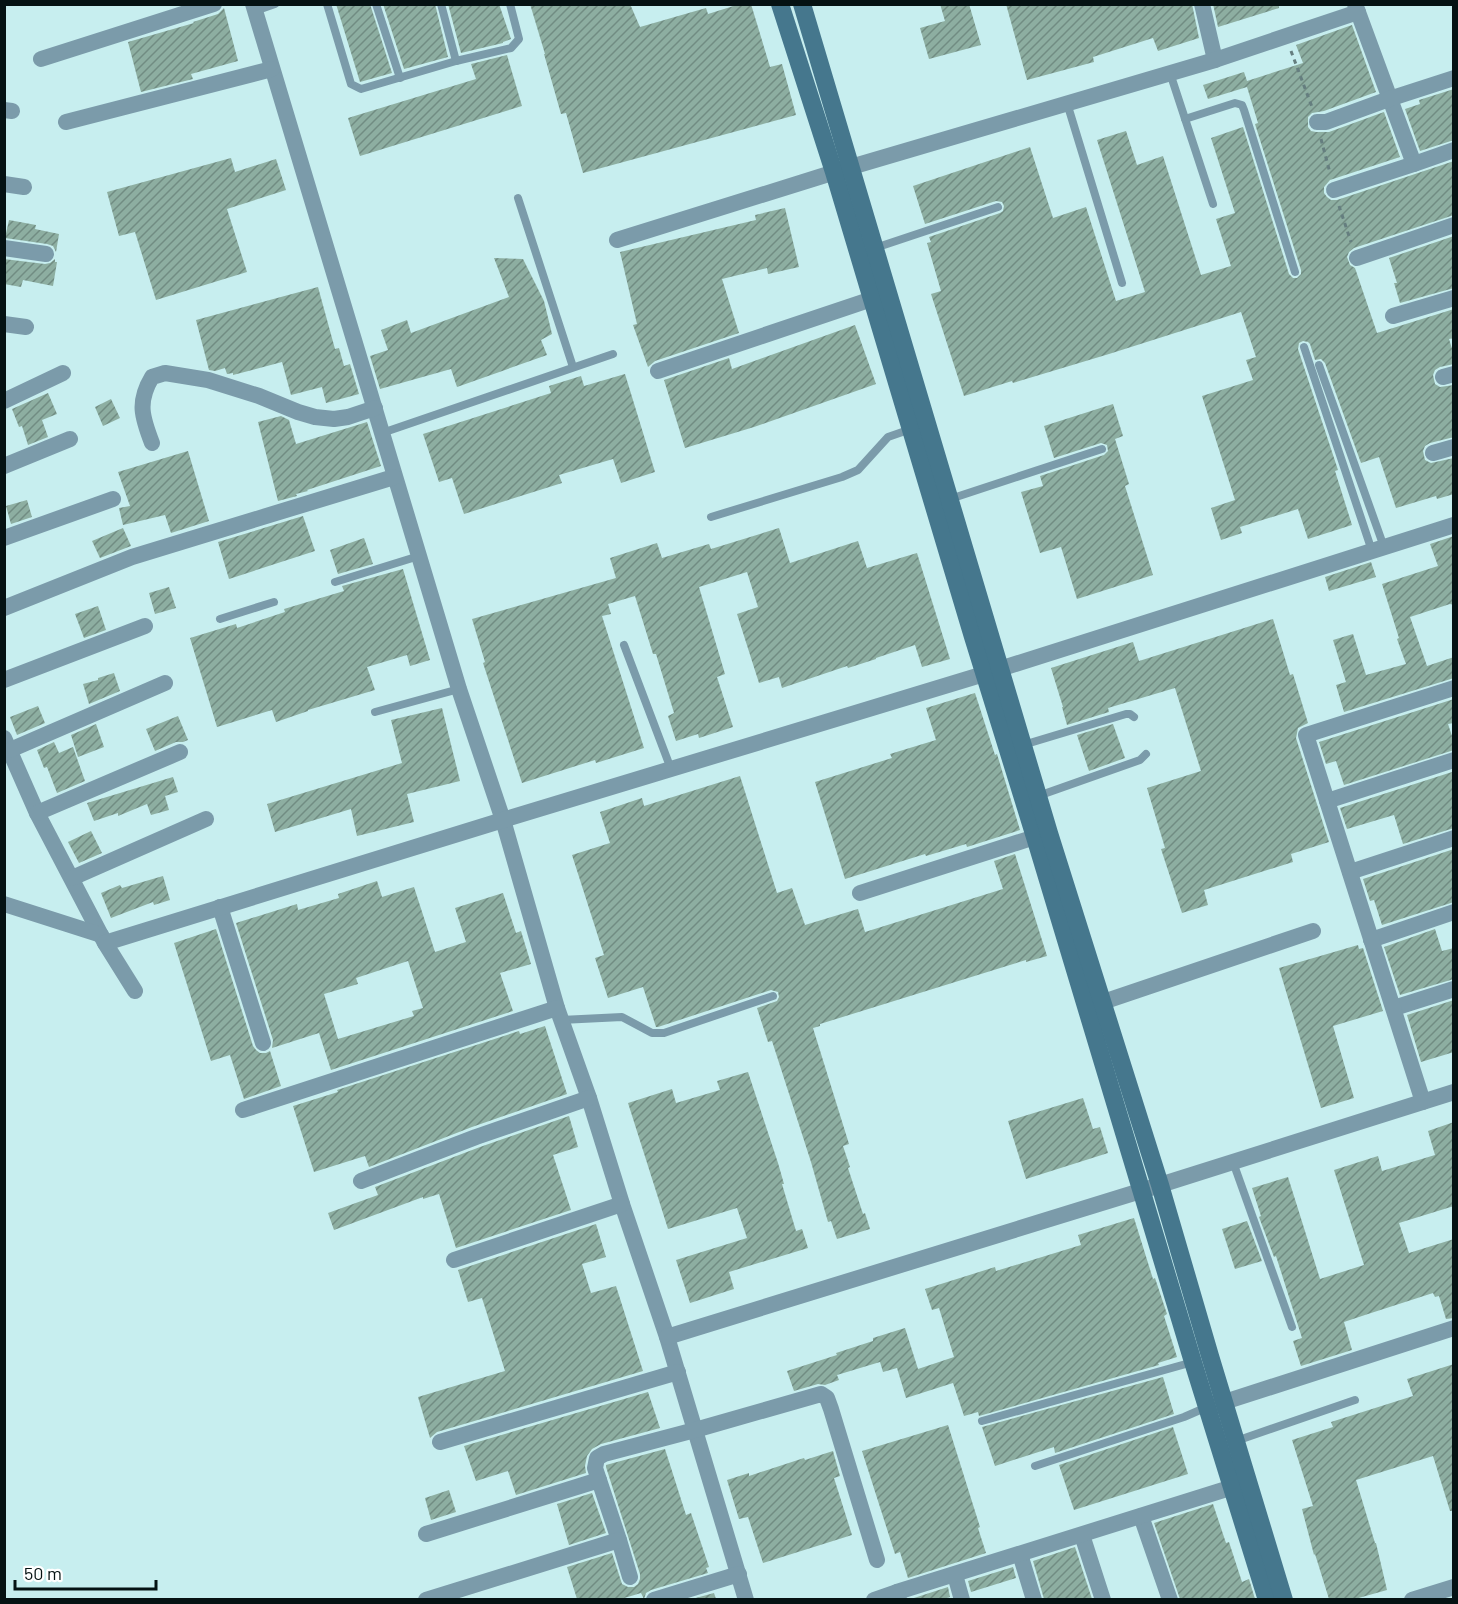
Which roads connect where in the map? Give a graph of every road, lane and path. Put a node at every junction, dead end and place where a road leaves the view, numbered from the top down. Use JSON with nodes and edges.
{"nodes":[{"id":1,"x":214,"y":4,"type":"edge"},
{"id":2,"x":275,"y":4,"type":"edge"},
{"id":3,"x":327,"y":4,"type":"edge"},
{"id":4,"x":376,"y":4,"type":"edge"},
{"id":5,"x":441,"y":4,"type":"edge"},
{"id":6,"x":510,"y":4,"type":"edge"},
{"id":7,"x":780,"y":4,"type":"edge"},
{"id":8,"x":802,"y":4,"type":"edge"},
{"id":9,"x":1202,"y":4,"type":"edge"},
{"id":10,"x":254,"y":8,"type":"edge"},
{"id":11,"x":1356,"y":8,"type":"edge"},
{"id":12,"x":1286,"y":36,"type":"junction"},
{"id":13,"x":815,"y":49,"type":"junction"},
{"id":14,"x":796,"y":54,"type":"junction"},
{"id":15,"x":41,"y":59,"type":"dead end"},
{"id":16,"x":1215,"y":60,"type":"junction"},
{"id":17,"x":456,"y":61,"type":"junction"},
{"id":18,"x":272,"y":69,"type":"junction"},
{"id":19,"x":1170,"y":73,"type":"junction"},
{"id":20,"x":399,"y":78,"type":"junction"},
{"id":21,"x":1454,"y":78,"type":"edge"},
{"id":22,"x":1389,"y":99,"type":"junction"},
{"id":23,"x":1067,"y":103,"type":"junction"},
{"id":24,"x":1185,"y":119,"type":"junction"},
{"id":25,"x":1317,"y":122,"type":"joint"},
{"id":26,"x":66,"y":123,"type":"dead end"},
{"id":27,"x":1454,"y":150,"type":"edge"},
{"id":28,"x":1414,"y":164,"type":"junction"},
{"id":29,"x":843,"y":169,"type":"junction"},
{"id":30,"x":4,"y":184,"type":"edge"},
{"id":31,"x":24,"y":187,"type":"dead end"},
{"id":32,"x":1334,"y":190,"type":"dead end"},
{"id":33,"x":518,"y":198,"type":"dead end"},
{"id":34,"x":1213,"y":204,"type":"dead end"},
{"id":35,"x":998,"y":207,"type":"dead end"},
{"id":36,"x":1454,"y":225,"type":"edge"},
{"id":37,"x":617,"y":240,"type":"dead end"},
{"id":38,"x":4,"y":248,"type":"edge"},
{"id":39,"x":875,"y":248,"type":"junction"},
{"id":40,"x":46,"y":254,"type":"dead end"},
{"id":41,"x":1357,"y":258,"type":"dead end"},
{"id":42,"x":1295,"y":272,"type":"dead end"},
{"id":43,"x":1122,"y":283,"type":"dead end"},
{"id":44,"x":1454,"y":298,"type":"edge"},
{"id":45,"x":872,"y":299,"type":"junction"},
{"id":46,"x":1393,"y":316,"type":"dead end"},
{"id":47,"x":4,"y":324,"type":"edge"},
{"id":48,"x":26,"y":327,"type":"dead end"},
{"id":49,"x":1304,"y":346,"type":"dead end"},
{"id":50,"x":613,"y":354,"type":"dead end"},
{"id":51,"x":1319,"y":365,"type":"dead end"},
{"id":52,"x":573,"y":367,"type":"junction"},
{"id":53,"x":658,"y":371,"type":"dead end"},
{"id":54,"x":63,"y":373,"type":"dead end"},
{"id":55,"x":4,"y":400,"type":"edge"},
{"id":56,"x":375,"y":408,"type":"junction"},
{"id":57,"x":910,"y":429,"type":"junction"},
{"id":58,"x":382,"y":433,"type":"junction"},
{"id":59,"x":70,"y":439,"type":"dead end"},
{"id":60,"x":152,"y":443,"type":"dead end"},
{"id":61,"x":1454,"y":447,"type":"edge"},
{"id":62,"x":1102,"y":449,"type":"dead end"},
{"id":63,"x":1433,"y":453,"type":"dead end"},
{"id":64,"x":4,"y":466,"type":"edge"},
{"id":65,"x":394,"y":477,"type":"junction"},
{"id":66,"x":113,"y":499,"type":"dead end"},
{"id":67,"x":950,"y":499,"type":"junction"},
{"id":68,"x":711,"y":517,"type":"dead end"},
{"id":69,"x":1454,"y":525,"type":"edge"},
{"id":70,"x":4,"y":538,"type":"edge"},
{"id":71,"x":1378,"y":549,"type":"junction"},
{"id":72,"x":419,"y":556,"type":"junction"},
{"id":73,"x":335,"y":582,"type":"dead end"},
{"id":74,"x":274,"y":602,"type":"dead end"},
{"id":75,"x":4,"y":608,"type":"edge"},
{"id":76,"x":220,"y":619,"type":"dead end"},
{"id":77,"x":146,"y":626,"type":"dead end"},
{"id":78,"x":624,"y":645,"type":"dead end"},
{"id":79,"x":992,"y":671,"type":"junction"},
{"id":80,"x":4,"y":680,"type":"edge"},
{"id":81,"x":165,"y":683,"type":"dead end"},
{"id":82,"x":1454,"y":688,"type":"edge"},
{"id":83,"x":459,"y":689,"type":"junction"},
{"id":84,"x":375,"y":712,"type":"dead end"},
{"id":85,"x":1134,"y":717,"type":"dead end"},
{"id":86,"x":7,"y":744,"type":"edge"},
{"id":87,"x":1023,"y":745,"type":"junction"},
{"id":88,"x":180,"y":752,"type":"dead end"},
{"id":89,"x":1146,"y":754,"type":"dead end"},
{"id":90,"x":1454,"y":760,"type":"edge"},
{"id":91,"x":671,"y":769,"type":"junction"},
{"id":92,"x":1038,"y":796,"type":"junction"},
{"id":93,"x":1327,"y":801,"type":"junction"},
{"id":94,"x":37,"y":813,"type":"junction"},
{"id":95,"x":206,"y":819,"type":"dead end"},
{"id":96,"x":503,"y":820,"type":"junction"},
{"id":97,"x":1035,"y":837,"type":"junction"},
{"id":98,"x":1454,"y":838,"type":"edge"},
{"id":99,"x":1350,"y":872,"type":"junction"},
{"id":100,"x":72,"y":878,"type":"junction"},
{"id":101,"x":860,"y":893,"type":"dead end"},
{"id":102,"x":4,"y":904,"type":"edge"},
{"id":103,"x":220,"y":907,"type":"junction"},
{"id":104,"x":1454,"y":912,"type":"edge"},
{"id":105,"x":1313,"y":931,"type":"dead end"},
{"id":106,"x":103,"y":939,"type":"junction"},
{"id":107,"x":1371,"y":940,"type":"junction"},
{"id":108,"x":1454,"y":989,"type":"edge"},
{"id":109,"x":135,"y":991,"type":"dead end"},
{"id":110,"x":773,"y":996,"type":"dead end"},
{"id":111,"x":1103,"y":1002,"type":"junction"},
{"id":112,"x":1394,"y":1008,"type":"junction"},
{"id":113,"x":559,"y":1014,"type":"junction"},
{"id":114,"x":262,"y":1043,"type":"dead end"},
{"id":115,"x":1454,"y":1092,"type":"edge"},
{"id":116,"x":589,"y":1098,"type":"junction"},
{"id":117,"x":1423,"y":1102,"type":"junction"},
{"id":118,"x":243,"y":1110,"type":"dead end"},
{"id":119,"x":1233,"y":1162,"type":"junction"},
{"id":120,"x":361,"y":1181,"type":"dead end"},
{"id":121,"x":1160,"y":1185,"type":"junction"},
{"id":122,"x":1142,"y":1191,"type":"junction"},
{"id":123,"x":621,"y":1204,"type":"junction"},
{"id":124,"x":454,"y":1260,"type":"dead end"},
{"id":125,"x":1292,"y":1327,"type":"dead end"},
{"id":126,"x":1454,"y":1328,"type":"edge"},
{"id":127,"x":667,"y":1337,"type":"junction"},
{"id":128,"x":1193,"y":1362,"type":"junction"},
{"id":129,"x":678,"y":1372,"type":"junction"},
{"id":130,"x":1356,"y":1400,"type":"dead end"},
{"id":131,"x":1216,"y":1405,"type":"junction"},
{"id":132,"x":982,"y":1421,"type":"dead end"},
{"id":133,"x":695,"y":1430,"type":"junction"},
{"id":134,"x":1236,"y":1441,"type":"junction"},
{"id":135,"x":440,"y":1442,"type":"dead end"},
{"id":136,"x":1035,"y":1466,"type":"dead end"},
{"id":137,"x":599,"y":1480,"type":"junction"},
{"id":138,"x":1233,"y":1487,"type":"junction"},
{"id":139,"x":1141,"y":1516,"type":"junction"},
{"id":140,"x":426,"y":1534,"type":"dead end"},
{"id":141,"x":1082,"y":1535,"type":"junction"},
{"id":142,"x":619,"y":1540,"type":"junction"},
{"id":143,"x":1020,"y":1554,"type":"junction"},
{"id":144,"x":877,"y":1560,"type":"dead end"},
{"id":145,"x":739,"y":1574,"type":"junction"},
{"id":146,"x":955,"y":1575,"type":"junction"},
{"id":147,"x":630,"y":1577,"type":"dead end"},
{"id":148,"x":1454,"y":1587,"type":"edge"},
{"id":149,"x":898,"y":1596,"type":"edge"},
{"id":150,"x":426,"y":1599,"type":"edge"},
{"id":151,"x":654,"y":1599,"type":"edge"},
{"id":152,"x":746,"y":1599,"type":"edge"},
{"id":153,"x":874,"y":1599,"type":"edge"},
{"id":154,"x":962,"y":1599,"type":"edge"},
{"id":155,"x":1034,"y":1599,"type":"edge"},
{"id":156,"x":1103,"y":1599,"type":"edge"},
{"id":157,"x":1170,"y":1599,"type":"edge"},
{"id":158,"x":1267,"y":1599,"type":"edge"},
{"id":159,"x":1284,"y":1599,"type":"edge"},
{"id":160,"x":1412,"y":1599,"type":"edge"}],
"edges":[{"from":1,"to":15,"type":"street"},
{"from":2,"to":10,"type":"lane"},
{"from":3,"to":20,"type":"lane"},
{"from":4,"to":20,"type":"lane"},
{"from":5,"to":17,"type":"lane"},
{"from":6,"to":17,"type":"lane"},
{"from":7,"to":14,"type":"street"},
{"from":8,"to":13,"type":"street"},
{"from":9,"to":16,"type":"street"},
{"from":10,"to":18,"type":"street"},
{"from":11,"to":12,"type":"street"},
{"from":11,"to":22,"type":"street"},
{"from":12,"to":16,"type":"street"},
{"from":12,"to":25,"type":"path"},
{"from":13,"to":14,"type":"street"},
{"from":13,"to":29,"type":"street"},
{"from":14,"to":29,"type":"street"},
{"from":16,"to":19,"type":"street"},
{"from":17,"to":20,"type":"lane"},
{"from":18,"to":26,"type":"street"},
{"from":18,"to":56,"type":"street"},
{"from":19,"to":23,"type":"street"},
{"from":19,"to":24,"type":"lane"},
{"from":21,"to":22,"type":"street"},
{"from":22,"to":25,"type":"street"},
{"from":22,"to":28,"type":"street"},
{"from":23,"to":29,"type":"street"},
{"from":23,"to":43,"type":"lane"},
{"from":24,"to":34,"type":"lane"},
{"from":24,"to":42,"type":"lane"},
{"from":27,"to":28,"type":"street"},
{"from":28,"to":32,"type":"street"},
{"from":29,"to":37,"type":"street"},
{"from":29,"to":39,"type":"street"},
{"from":29,"to":45,"type":"street"},
{"from":30,"to":31,"type":"street"},
{"from":33,"to":52,"type":"lane"},
{"from":35,"to":39,"type":"lane"},
{"from":36,"to":41,"type":"street"},
{"from":38,"to":40,"type":"street"},
{"from":39,"to":67,"type":"street"},
{"from":44,"to":46,"type":"street"},
{"from":45,"to":53,"type":"street"},
{"from":45,"to":57,"type":"street"},
{"from":47,"to":48,"type":"street"},
{"from":49,"to":71,"type":"lane"},
{"from":50,"to":52,"type":"lane"},
{"from":51,"to":71,"type":"lane"},
{"from":52,"to":58,"type":"lane"},
{"from":54,"to":55,"type":"street"},
{"from":56,"to":58,"type":"street"},
{"from":56,"to":60,"type":"street"},
{"from":57,"to":68,"type":"lane"},
{"from":57,"to":79,"type":"street"},
{"from":58,"to":65,"type":"street"},
{"from":59,"to":64,"type":"street"},
{"from":61,"to":63,"type":"street"},
{"from":62,"to":67,"type":"lane"},
{"from":65,"to":72,"type":"street"},
{"from":65,"to":75,"type":"street"},
{"from":66,"to":70,"type":"street"},
{"from":67,"to":79,"type":"street"},
{"from":69,"to":71,"type":"street"},
{"from":71,"to":79,"type":"street"},
{"from":72,"to":73,"type":"lane"},
{"from":72,"to":83,"type":"street"},
{"from":74,"to":76,"type":"lane"},
{"from":77,"to":80,"type":"street"},
{"from":78,"to":91,"type":"lane"},
{"from":79,"to":87,"type":"street"},
{"from":79,"to":91,"type":"street"},
{"from":79,"to":97,"type":"street"},
{"from":81,"to":86,"type":"street"},
{"from":82,"to":93,"type":"street"},
{"from":83,"to":84,"type":"lane"},
{"from":83,"to":96,"type":"street"},
{"from":85,"to":87,"type":"lane"},
{"from":86,"to":94,"type":"street"},
{"from":87,"to":92,"type":"street"},
{"from":88,"to":94,"type":"street"},
{"from":89,"to":92,"type":"lane"},
{"from":90,"to":93,"type":"street"},
{"from":91,"to":96,"type":"street"},
{"from":92,"to":111,"type":"street"},
{"from":93,"to":99,"type":"street"},
{"from":94,"to":100,"type":"street"},
{"from":95,"to":100,"type":"street"},
{"from":96,"to":103,"type":"street"},
{"from":96,"to":113,"type":"street"},
{"from":97,"to":101,"type":"street"},
{"from":97,"to":122,"type":"street"},
{"from":98,"to":99,"type":"street"},
{"from":99,"to":107,"type":"street"},
{"from":100,"to":106,"type":"street"},
{"from":102,"to":106,"type":"street"},
{"from":103,"to":106,"type":"street"},
{"from":103,"to":114,"type":"street"},
{"from":104,"to":107,"type":"street"},
{"from":105,"to":111,"type":"street"},
{"from":106,"to":109,"type":"street"},
{"from":107,"to":112,"type":"street"},
{"from":108,"to":112,"type":"street"},
{"from":110,"to":113,"type":"lane"},
{"from":111,"to":121,"type":"street"},
{"from":112,"to":117,"type":"street"},
{"from":113,"to":116,"type":"street"},
{"from":113,"to":118,"type":"street"},
{"from":115,"to":117,"type":"street"},
{"from":116,"to":120,"type":"street"},
{"from":116,"to":123,"type":"street"},
{"from":117,"to":119,"type":"street"},
{"from":119,"to":121,"type":"street"},
{"from":119,"to":125,"type":"lane"},
{"from":121,"to":122,"type":"street"},
{"from":121,"to":131,"type":"street"},
{"from":122,"to":127,"type":"street"},
{"from":122,"to":128,"type":"street"},
{"from":123,"to":124,"type":"street"},
{"from":123,"to":127,"type":"street"},
{"from":126,"to":131,"type":"street"},
{"from":127,"to":129,"type":"street"},
{"from":128,"to":131,"type":"street"},
{"from":128,"to":132,"type":"lane"},
{"from":129,"to":133,"type":"street"},
{"from":129,"to":135,"type":"street"},
{"from":130,"to":134,"type":"lane"},
{"from":131,"to":134,"type":"street"},
{"from":131,"to":136,"type":"lane"},
{"from":131,"to":138,"type":"street"},
{"from":133,"to":137,"type":"street"},
{"from":133,"to":144,"type":"street"},
{"from":133,"to":145,"type":"street"},
{"from":134,"to":159,"type":"street"},
{"from":137,"to":140,"type":"street"},
{"from":137,"to":142,"type":"street"},
{"from":138,"to":139,"type":"street"},
{"from":138,"to":158,"type":"street"},
{"from":139,"to":141,"type":"street"},
{"from":139,"to":157,"type":"street"},
{"from":141,"to":143,"type":"street"},
{"from":141,"to":156,"type":"street"},
{"from":142,"to":147,"type":"street"},
{"from":142,"to":150,"type":"street"},
{"from":143,"to":146,"type":"street"},
{"from":143,"to":155,"type":"street"},
{"from":145,"to":151,"type":"street"},
{"from":145,"to":152,"type":"street"},
{"from":146,"to":149,"type":"street"},
{"from":146,"to":154,"type":"street"},
{"from":148,"to":160,"type":"street"},
{"from":149,"to":153,"type":"street"}]}
